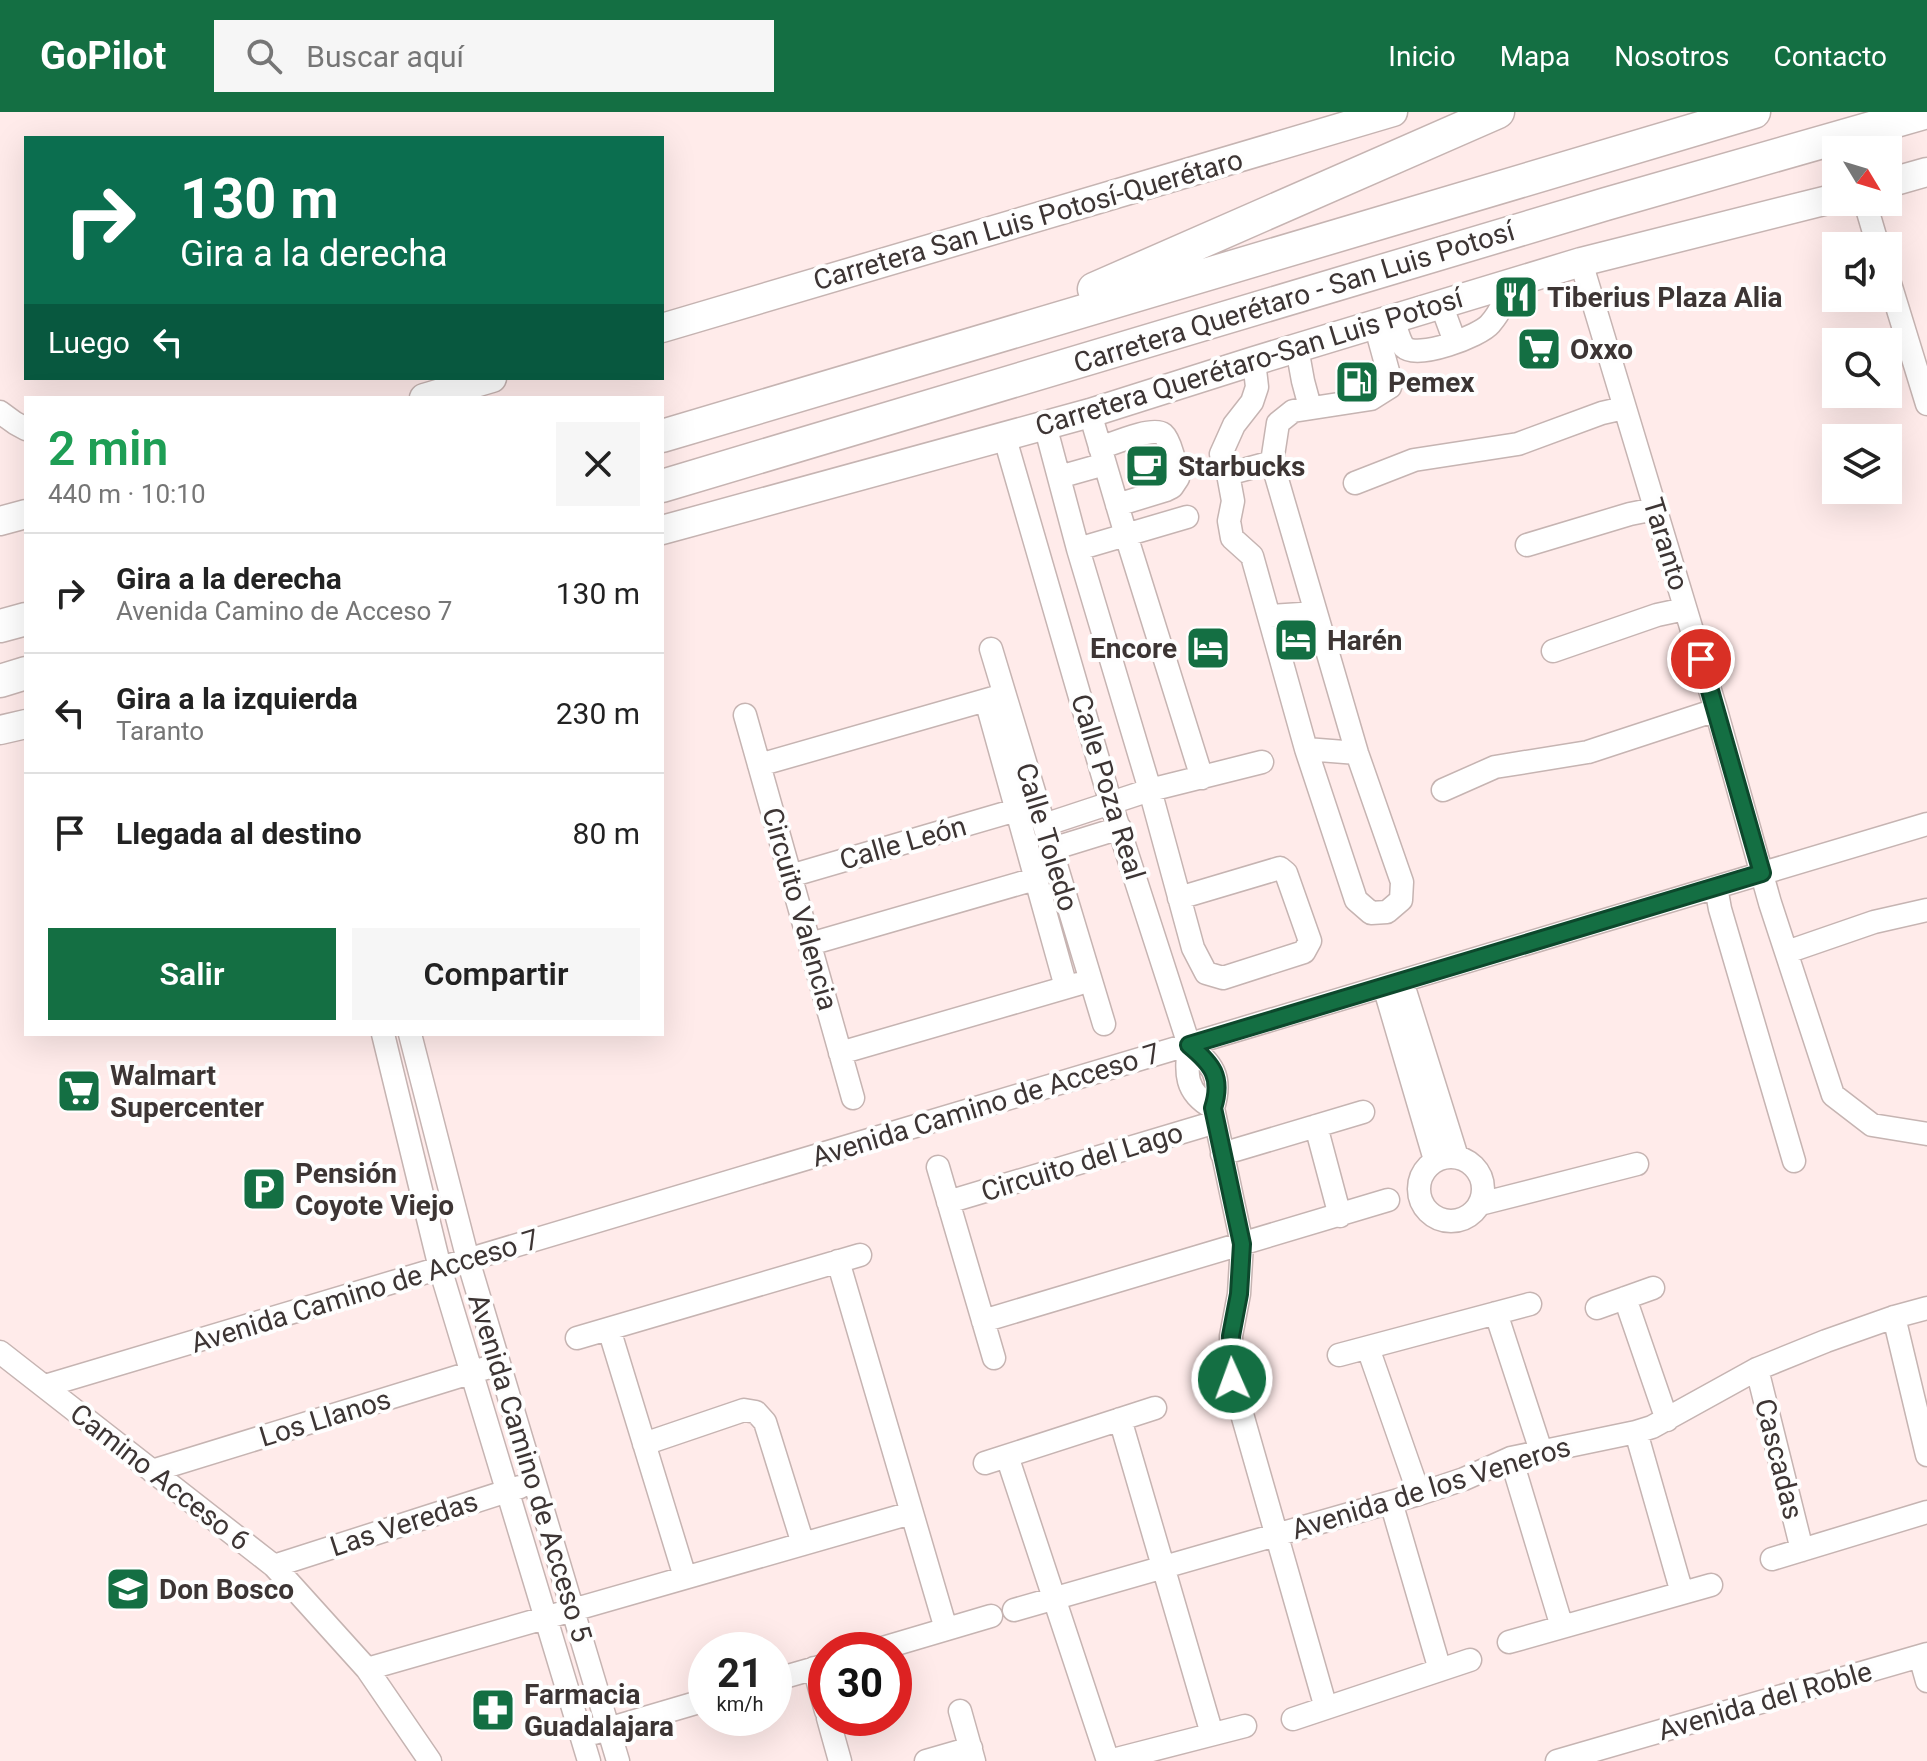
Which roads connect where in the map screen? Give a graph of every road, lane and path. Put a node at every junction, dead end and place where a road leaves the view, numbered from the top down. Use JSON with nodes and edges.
{"nodes":[{"id":1,"x":1393,"y":112,"type":"edge"},
{"id":2,"x":1498,"y":112,"type":"edge"},
{"id":3,"x":1754,"y":112,"type":"edge"},
{"id":4,"x":1927,"y":112,"type":"edge"},
{"id":5,"x":1927,"y":172,"type":"edge"},
{"id":6,"x":1902,"y":179,"type":"edge"},
{"id":7,"x":1822,"y":202,"type":"edge"},
{"id":8,"x":1581,"y":262,"type":"junction"},
{"id":9,"x":1506,"y":285,"type":"junction"},
{"id":10,"x":1441,"y":304,"type":"junction"},
{"id":11,"x":1899,"y":312,"type":"edge"},
{"id":12,"x":1384,"y":321,"type":"junction"},
{"id":13,"x":664,"y":327,"type":"edge"},
{"id":14,"x":1455,"y":342,"type":"junction"},
{"id":15,"x":970,"y":344,"type":"junction"},
{"id":16,"x":1297,"y":348,"type":"junction"},
{"id":17,"x":1254,"y":361,"type":"junction"},
{"id":18,"x":485,"y":380,"type":"edge"},
{"id":19,"x":431,"y":396,"type":"edge"},
{"id":20,"x":1927,"y":404,"type":"edge"},
{"id":21,"x":1310,"y":407,"type":"junction"},
{"id":22,"x":1624,"y":408,"type":"junction"},
{"id":23,"x":0,"y":412,"type":"edge"},
{"id":24,"x":1090,"y":413,"type":"junction"},
{"id":25,"x":1045,"y":425,"type":"junction"},
{"id":26,"x":24,"y":428,"type":"edge"},
{"id":27,"x":664,"y":435,"type":"edge"},
{"id":28,"x":1004,"y":435,"type":"junction"},
{"id":29,"x":1102,"y":456,"type":"junction"},
{"id":30,"x":1272,"y":462,"type":"junction"},
{"id":31,"x":1228,"y":474,"type":"junction"},
{"id":32,"x":1059,"y":477,"type":"junction"},
{"id":33,"x":1355,"y":483,"type":"dead end"},
{"id":34,"x":664,"y":485,"type":"edge"},
{"id":35,"x":1117,"y":505,"type":"junction"},
{"id":36,"x":1655,"y":509,"type":"junction"},
{"id":37,"x":24,"y":515,"type":"edge"},
{"id":38,"x":1187,"y":517,"type":"dead end"},
{"id":39,"x":0,"y":521,"type":"edge"},
{"id":40,"x":664,"y":529,"type":"edge"},
{"id":41,"x":1126,"y":535,"type":"junction"},
{"id":42,"x":1527,"y":545,"type":"dead end"},
{"id":43,"x":1078,"y":549,"type":"junction"},
{"id":44,"x":1685,"y":609,"type":"junction"},
{"id":45,"x":1316,"y":613,"type":"junction"},
{"id":46,"x":1270,"y":616,"type":"junction"},
{"id":47,"x":24,"y":620,"type":"edge"},
{"id":48,"x":0,"y":626,"type":"edge"},
{"id":49,"x":991,"y":649,"type":"dead end"},
{"id":50,"x":1553,"y":651,"type":"dead end"},
{"id":51,"x":24,"y":674,"type":"edge"},
{"id":52,"x":0,"y":681,"type":"edge"},
{"id":53,"x":995,"y":697,"type":"junction"},
{"id":54,"x":1716,"y":710,"type":"junction"},
{"id":55,"x":745,"y":715,"type":"dead end"},
{"id":56,"x":24,"y":724,"type":"edge"},
{"id":57,"x":0,"y":730,"type":"edge"},
{"id":58,"x":1306,"y":749,"type":"junction"},
{"id":59,"x":1357,"y":753,"type":"junction"},
{"id":60,"x":1262,"y":762,"type":"dead end"},
{"id":61,"x":759,"y":765,"type":"junction"},
{"id":62,"x":1202,"y":778,"type":"junction"},
{"id":63,"x":1150,"y":790,"type":"junction"},
{"id":64,"x":1443,"y":790,"type":"dead end"},
{"id":65,"x":1111,"y":804,"type":"junction"},
{"id":66,"x":1016,"y":810,"type":"junction"},
{"id":67,"x":1927,"y":824,"type":"edge"},
{"id":68,"x":1044,"y":825,"type":"junction"},
{"id":69,"x":1120,"y":828,"type":"junction"},
{"id":70,"x":1052,"y":849,"type":"junction"},
{"id":71,"x":1762,"y":873,"type":"junction"},
{"id":72,"x":790,"y":876,"type":"junction"},
{"id":73,"x":1035,"y":879,"type":"junction"},
{"id":74,"x":1716,"y":887,"type":"junction"},
{"id":75,"x":1179,"y":898,"type":"junction"},
{"id":76,"x":1927,"y":910,"type":"edge"},
{"id":77,"x":810,"y":944,"type":"junction"},
{"id":78,"x":1787,"y":952,"type":"junction"},
{"id":79,"x":1091,"y":980,"type":"junction"},
{"id":80,"x":1393,"y":984,"type":"junction"},
{"id":81,"x":1066,"y":987,"type":"junction"},
{"id":82,"x":1104,"y":1024,"type":"dead end"},
{"id":83,"x":384,"y":1036,"type":"edge"},
{"id":84,"x":411,"y":1036,"type":"edge"},
{"id":85,"x":1189,"y":1045,"type":"junction"},
{"id":86,"x":840,"y":1053,"type":"junction"},
{"id":87,"x":853,"y":1098,"type":"dead end"},
{"id":88,"x":429,"y":1108,"type":"junction"},
{"id":89,"x":1363,"y":1112,"type":"dead end"},
{"id":90,"x":403,"y":1113,"type":"junction"},
{"id":91,"x":1214,"y":1115,"type":"junction"},
{"id":92,"x":1316,"y":1126,"type":"junction"},
{"id":93,"x":1927,"y":1134,"type":"edge"},
{"id":94,"x":1222,"y":1154,"type":"junction"},
{"id":95,"x":1446,"y":1158,"type":"junction"},
{"id":96,"x":1794,"y":1161,"type":"dead end"},
{"id":97,"x":1637,"y":1164,"type":"dead end"},
{"id":98,"x":938,"y":1167,"type":"dead end"},
{"id":99,"x":1388,"y":1200,"type":"dead end"},
{"id":100,"x":948,"y":1202,"type":"junction"},
{"id":101,"x":1480,"y":1204,"type":"junction"},
{"id":102,"x":1340,"y":1216,"type":"junction"},
{"id":103,"x":1242,"y":1244,"type":"junction"},
{"id":104,"x":860,"y":1255,"type":"dead end"},
{"id":105,"x":468,"y":1260,"type":"junction"},
{"id":106,"x":838,"y":1261,"type":"junction"},
{"id":107,"x":440,"y":1268,"type":"junction"},
{"id":108,"x":1653,"y":1288,"type":"dead end"},
{"id":109,"x":1625,"y":1298,"type":"junction"},
{"id":110,"x":1530,"y":1304,"type":"dead end"},
{"id":111,"x":1597,"y":1308,"type":"dead end"},
{"id":112,"x":1927,"y":1308,"type":"edge"},
{"id":113,"x":1496,"y":1313,"type":"junction"},
{"id":114,"x":1894,"y":1317,"type":"junction"},
{"id":115,"x":983,"y":1321,"type":"junction"},
{"id":116,"x":609,"y":1329,"type":"junction"},
{"id":117,"x":577,"y":1338,"type":"dead end"},
{"id":118,"x":1368,"y":1348,"type":"junction"},
{"id":119,"x":0,"y":1352,"type":"edge"},
{"id":120,"x":1339,"y":1355,"type":"dead end"},
{"id":121,"x":994,"y":1358,"type":"dead end"},
{"id":122,"x":499,"y":1364,"type":"junction"},
{"id":123,"x":1757,"y":1369,"type":"junction"},
{"id":124,"x":471,"y":1373,"type":"junction"},
{"id":125,"x":45,"y":1386,"type":"junction"},
{"id":126,"x":1155,"y":1408,"type":"dead end"},
{"id":127,"x":1120,"y":1419,"type":"junction"},
{"id":128,"x":1667,"y":1420,"type":"junction"},
{"id":129,"x":1636,"y":1432,"type":"junction"},
{"id":130,"x":644,"y":1444,"type":"junction"},
{"id":131,"x":1541,"y":1451,"type":"junction"},
{"id":132,"x":1927,"y":1455,"type":"edge"},
{"id":133,"x":1007,"y":1456,"type":"junction"},
{"id":134,"x":1511,"y":1458,"type":"junction"},
{"id":135,"x":985,"y":1463,"type":"dead end"},
{"id":136,"x":152,"y":1471,"type":"junction"},
{"id":137,"x":534,"y":1482,"type":"junction"},
{"id":138,"x":507,"y":1491,"type":"junction"},
{"id":139,"x":1419,"y":1494,"type":"junction"},
{"id":140,"x":1391,"y":1502,"type":"junction"},
{"id":141,"x":1927,"y":1512,"type":"edge"},
{"id":142,"x":911,"y":1513,"type":"junction"},
{"id":143,"x":1276,"y":1535,"type":"junction"},
{"id":144,"x":803,"y":1544,"type":"junction"},
{"id":145,"x":1802,"y":1550,"type":"junction"},
{"id":146,"x":1772,"y":1559,"type":"dead end"},
{"id":147,"x":274,"y":1566,"type":"junction"},
{"id":148,"x":1163,"y":1567,"type":"junction"},
{"id":149,"x":685,"y":1577,"type":"junction"},
{"id":150,"x":1711,"y":1585,"type":"dead end"},
{"id":151,"x":1682,"y":1593,"type":"junction"},
{"id":152,"x":1055,"y":1599,"type":"junction"},
{"id":153,"x":572,"y":1610,"type":"junction"},
{"id":154,"x":1014,"y":1610,"type":"dead end"},
{"id":155,"x":991,"y":1616,"type":"dead end"},
{"id":156,"x":546,"y":1618,"type":"junction"},
{"id":157,"x":1562,"y":1627,"type":"junction"},
{"id":158,"x":946,"y":1629,"type":"junction"},
{"id":159,"x":912,"y":1639,"type":"edge"},
{"id":160,"x":1509,"y":1642,"type":"dead end"},
{"id":161,"x":1923,"y":1655,"type":"edge"},
{"id":162,"x":1470,"y":1660,"type":"dead end"},
{"id":163,"x":367,"y":1669,"type":"junction"},
{"id":164,"x":1440,"y":1670,"type":"junction"},
{"id":165,"x":1927,"y":1681,"type":"edge"},
{"id":166,"x":688,"y":1705,"type":"edge"},
{"id":167,"x":1326,"y":1708,"type":"junction"},
{"id":168,"x":960,"y":1711,"type":"dead end"},
{"id":169,"x":1293,"y":1719,"type":"dead end"},
{"id":170,"x":1245,"y":1726,"type":"dead end"},
{"id":171,"x":607,"y":1729,"type":"junction"},
{"id":172,"x":1212,"y":1734,"type":"junction"},
{"id":173,"x":833,"y":1736,"type":"edge"},
{"id":174,"x":582,"y":1737,"type":"junction"},
{"id":175,"x":973,"y":1754,"type":"edge"},
{"id":176,"x":1589,"y":1757,"type":"edge"},
{"id":177,"x":430,"y":1761,"type":"edge"},
{"id":178,"x":589,"y":1761,"type":"edge"},
{"id":179,"x":618,"y":1761,"type":"edge"},
{"id":180,"x":840,"y":1761,"type":"edge"},
{"id":181,"x":926,"y":1761,"type":"edge"},
{"id":182,"x":1109,"y":1761,"type":"edge"},
{"id":183,"x":1557,"y":1761,"type":"edge"}],
"edges":[{"from":1,"to":13,"type":"main road","name":"Carretera San Luis Potosí-Querétaro"},
{"from":2,"to":15,"type":"highway"},
{"from":3,"to":15,"type":"highway","name":"Carretera Querétaro - San Luis Potosí"},
{"from":4,"to":34,"type":"highway","name":"Carretera Querétaro - San Luis Potosí"},
{"from":5,"to":6,"type":"main road"},
{"from":7,"to":8,"type":"main road","name":"Carretera Querétaro-San Luis Potosí"},
{"from":8,"to":9,"type":"main road","name":"Carretera Querétaro-San Luis Potosí"},
{"from":8,"to":22,"type":"street","name":"Taranto"},
{"from":9,"to":10,"type":"main road","name":"Carretera Querétaro-San Luis Potosí"},
{"from":9,"to":14,"type":"street"},
{"from":10,"to":12,"type":"main road","name":"Carretera Querétaro-San Luis Potosí"},
{"from":10,"to":14,"type":"street"},
{"from":11,"to":20,"type":"street"},
{"from":12,"to":14,"type":"street"},
{"from":12,"to":16,"type":"main road","name":"Carretera Querétaro-San Luis Potosí"},
{"from":12,"to":21,"type":"street"},
{"from":15,"to":27,"type":"highway","name":"Carretera Querétaro - San Luis Potosí"},
{"from":16,"to":17,"type":"main road","name":"Carretera Querétaro-San Luis Potosí"},
{"from":16,"to":21,"type":"street"},
{"from":17,"to":24,"type":"main road","name":"Carretera Querétaro-San Luis Potosí"},
{"from":17,"to":31,"type":"street"},
{"from":18,"to":19,"type":"main road"},
{"from":21,"to":30,"type":"street"},
{"from":22,"to":33,"type":"street"},
{"from":22,"to":36,"type":"street","name":"Taranto"},
{"from":23,"to":26,"type":"street"},
{"from":24,"to":25,"type":"main road","name":"Carretera Querétaro-San Luis Potosí"},
{"from":24,"to":29,"type":"street"},
{"from":25,"to":28,"type":"main road","name":"Carretera Querétaro-San Luis Potosí"},
{"from":25,"to":32,"type":"street"},
{"from":28,"to":40,"type":"main road","name":"Carretera Querétaro-San Luis Potosí"},
{"from":28,"to":65,"type":"street","name":"Calle Poza Real"},
{"from":29,"to":32,"type":"street"},
{"from":29,"to":35,"type":"street"},
{"from":29,"to":35,"type":"street"},
{"from":30,"to":31,"type":"street"},
{"from":30,"to":45,"type":"street"},
{"from":31,"to":46,"type":"street"},
{"from":32,"to":43,"type":"street"},
{"from":35,"to":41,"type":"street"},
{"from":36,"to":42,"type":"street"},
{"from":36,"to":44,"type":"street","name":"Taranto"},
{"from":37,"to":39,"type":"main road"},
{"from":38,"to":41,"type":"street"},
{"from":41,"to":43,"type":"street"},
{"from":41,"to":62,"type":"street"},
{"from":43,"to":63,"type":"street"},
{"from":44,"to":50,"type":"street"},
{"from":44,"to":54,"type":"street","name":"Taranto"},
{"from":45,"to":46,"type":"street"},
{"from":45,"to":59,"type":"street"},
{"from":46,"to":58,"type":"street"},
{"from":47,"to":48,"type":"highway"},
{"from":49,"to":53,"type":"street","name":"Calle Toledo"},
{"from":51,"to":52,"type":"highway"},
{"from":53,"to":61,"type":"street"},
{"from":53,"to":66,"type":"street","name":"Calle Toledo"},
{"from":53,"to":68,"type":"street","name":"Calle Toledo"},
{"from":54,"to":64,"type":"street"},
{"from":54,"to":71,"type":"street","name":"Taranto"},
{"from":55,"to":61,"type":"street","name":"Circuito Valencia"},
{"from":56,"to":57,"type":"main road"},
{"from":58,"to":59,"type":"street"},
{"from":58,"to":59,"type":"street"},
{"from":60,"to":62,"type":"street"},
{"from":61,"to":72,"type":"street","name":"Circuito Valencia"},
{"from":62,"to":63,"type":"street"},
{"from":63,"to":65,"type":"street"},
{"from":63,"to":75,"type":"street"},
{"from":65,"to":68,"type":"street"},
{"from":65,"to":69,"type":"street","name":"Calle Poza Real"},
{"from":66,"to":72,"type":"street","name":"Calle León"},
{"from":66,"to":73,"type":"street","name":"Calle Toledo"},
{"from":67,"to":71,"type":"street","name":"Avenida Camino de Acceso 7"},
{"from":68,"to":70,"type":"street","name":"Calle Toledo"},
{"from":69,"to":70,"type":"street"},
{"from":69,"to":85,"type":"street","name":"Calle Poza Real"},
{"from":70,"to":79,"type":"street","name":"Calle Toledo"},
{"from":71,"to":74,"type":"street","name":"Avenida Camino de Acceso 7"},
{"from":71,"to":78,"type":"street","name":"Taranto"},
{"from":72,"to":77,"type":"street","name":"Circuito Valencia"},
{"from":73,"to":77,"type":"street"},
{"from":73,"to":81,"type":"street","name":"Calle Toledo"},
{"from":74,"to":80,"type":"street","name":"Avenida Camino de Acceso 7"},
{"from":74,"to":96,"type":"street"},
{"from":75,"to":75,"type":"street"},
{"from":76,"to":78,"type":"street"},
{"from":77,"to":86,"type":"street","name":"Circuito Valencia"},
{"from":78,"to":93,"type":"street","name":"Taranto"},
{"from":79,"to":81,"type":"street"},
{"from":79,"to":82,"type":"street","name":"Calle Toledo"},
{"from":80,"to":85,"type":"street","name":"Avenida Camino de Acceso 7"},
{"from":80,"to":95,"type":"street"},
{"from":81,"to":86,"type":"street"},
{"from":83,"to":90,"type":"street","name":"Avenida Camino de Acceso 5"},
{"from":84,"to":88,"type":"street","name":"Avenida Camino de Acceso 5"},
{"from":85,"to":91,"type":"street"},
{"from":85,"to":105,"type":"street","name":"Avenida Camino de Acceso 7"},
{"from":86,"to":87,"type":"street","name":"Circuito Valencia"},
{"from":88,"to":90,"type":"street"},
{"from":88,"to":105,"type":"street","name":"Avenida Camino de Acceso 5"},
{"from":89,"to":92,"type":"street"},
{"from":90,"to":107,"type":"street","name":"Avenida Camino de Acceso 5"},
{"from":91,"to":94,"type":"street"},
{"from":91,"to":100,"type":"street","name":"Circuito del Lago"},
{"from":92,"to":94,"type":"street"},
{"from":92,"to":102,"type":"street"},
{"from":94,"to":103,"type":"street"},
{"from":95,"to":101,"type":"street"},
{"from":95,"to":101,"type":"street"},
{"from":97,"to":101,"type":"street"},
{"from":98,"to":100,"type":"street","name":"Circuito del Lago"},
{"from":99,"to":102,"type":"street"},
{"from":100,"to":115,"type":"street","name":"Circuito del Lago"},
{"from":102,"to":103,"type":"street"},
{"from":103,"to":115,"type":"street"},
{"from":103,"to":143,"type":"street"},
{"from":104,"to":106,"type":"street"},
{"from":105,"to":107,"type":"street","name":"Avenida Camino de Acceso 7"},
{"from":105,"to":122,"type":"street","name":"Avenida Camino de Acceso 5"},
{"from":106,"to":116,"type":"street"},
{"from":106,"to":142,"type":"street"},
{"from":107,"to":124,"type":"street","name":"Avenida Camino de Acceso 5"},
{"from":107,"to":125,"type":"street","name":"Avenida Camino de Acceso 7"},
{"from":108,"to":109,"type":"street"},
{"from":109,"to":111,"type":"street"},
{"from":109,"to":128,"type":"street"},
{"from":110,"to":113,"type":"street"},
{"from":112,"to":114,"type":"street","name":"Avenida de los Veneros"},
{"from":113,"to":118,"type":"street"},
{"from":113,"to":131,"type":"street"},
{"from":114,"to":123,"type":"street","name":"Avenida de los Veneros"},
{"from":114,"to":132,"type":"street"},
{"from":115,"to":121,"type":"street","name":"Circuito del Lago"},
{"from":116,"to":117,"type":"street"},
{"from":116,"to":130,"type":"street"},
{"from":118,"to":120,"type":"street"},
{"from":118,"to":139,"type":"street"},
{"from":119,"to":125,"type":"street","name":"Camino Acceso 6"},
{"from":122,"to":124,"type":"street","name":"Los Llanos"},
{"from":122,"to":137,"type":"street","name":"Avenida Camino de Acceso 5"},
{"from":123,"to":128,"type":"street","name":"Avenida de los Veneros"},
{"from":123,"to":145,"type":"street","name":"Cascadas"},
{"from":124,"to":136,"type":"street","name":"Los Llanos"},
{"from":124,"to":138,"type":"street","name":"Avenida Camino de Acceso 5"},
{"from":125,"to":136,"type":"street","name":"Camino Acceso 6"},
{"from":126,"to":127,"type":"street"},
{"from":127,"to":133,"type":"street"},
{"from":127,"to":148,"type":"street"},
{"from":128,"to":129,"type":"street","name":"Avenida de los Veneros"},
{"from":129,"to":131,"type":"street","name":"Avenida de los Veneros"},
{"from":129,"to":151,"type":"street"},
{"from":130,"to":144,"type":"street"},
{"from":130,"to":149,"type":"street"},
{"from":131,"to":134,"type":"street","name":"Avenida de los Veneros"},
{"from":133,"to":135,"type":"street"},
{"from":133,"to":152,"type":"street"},
{"from":134,"to":139,"type":"street","name":"Avenida de los Veneros"},
{"from":134,"to":157,"type":"street"},
{"from":136,"to":147,"type":"street","name":"Camino Acceso 6"},
{"from":137,"to":138,"type":"street","name":"Las Veredas"},
{"from":137,"to":153,"type":"street","name":"Avenida Camino de Acceso 5"},
{"from":138,"to":147,"type":"street","name":"Las Veredas"},
{"from":138,"to":156,"type":"street","name":"Avenida Camino de Acceso 5"},
{"from":139,"to":140,"type":"street","name":"Avenida de los Veneros"},
{"from":140,"to":143,"type":"street","name":"Avenida de los Veneros"},
{"from":140,"to":164,"type":"street"},
{"from":141,"to":145,"type":"street","name":"Cascadas"},
{"from":142,"to":144,"type":"street"},
{"from":142,"to":158,"type":"street"},
{"from":143,"to":148,"type":"street","name":"Avenida de los Veneros"},
{"from":143,"to":167,"type":"street"},
{"from":144,"to":149,"type":"street"},
{"from":145,"to":146,"type":"street","name":"Cascadas"},
{"from":147,"to":163,"type":"street","name":"Camino Acceso 6"},
{"from":148,"to":152,"type":"street","name":"Avenida de los Veneros"},
{"from":148,"to":172,"type":"street"},
{"from":149,"to":153,"type":"street"},
{"from":150,"to":151,"type":"street"},
{"from":151,"to":157,"type":"street"},
{"from":152,"to":154,"type":"street","name":"Avenida de los Veneros"},
{"from":152,"to":182,"type":"street"},
{"from":153,"to":156,"type":"street"},
{"from":153,"to":171,"type":"street","name":"Avenida Camino de Acceso 5"},
{"from":155,"to":158,"type":"street"},
{"from":156,"to":163,"type":"street"},
{"from":156,"to":174,"type":"street","name":"Avenida Camino de Acceso 5"},
{"from":157,"to":160,"type":"street"},
{"from":158,"to":159,"type":"street"},
{"from":161,"to":165,"type":"street"},
{"from":161,"to":176,"type":"street","name":"Avenida del Roble"},
{"from":162,"to":164,"type":"street"},
{"from":163,"to":177,"type":"street","name":"Camino Acceso 6"},
{"from":164,"to":167,"type":"street"},
{"from":166,"to":171,"type":"street"},
{"from":167,"to":169,"type":"street"},
{"from":168,"to":175,"type":"street"},
{"from":170,"to":172,"type":"street"},
{"from":171,"to":174,"type":"street"},
{"from":171,"to":179,"type":"street","name":"Avenida Camino de Acceso 5"},
{"from":172,"to":182,"type":"street"},
{"from":173,"to":180,"type":"street"},
{"from":174,"to":178,"type":"street","name":"Avenida Camino de Acceso 5"},
{"from":175,"to":181,"type":"street"},
{"from":176,"to":183,"type":"street","name":"Avenida del Roble"}]}
